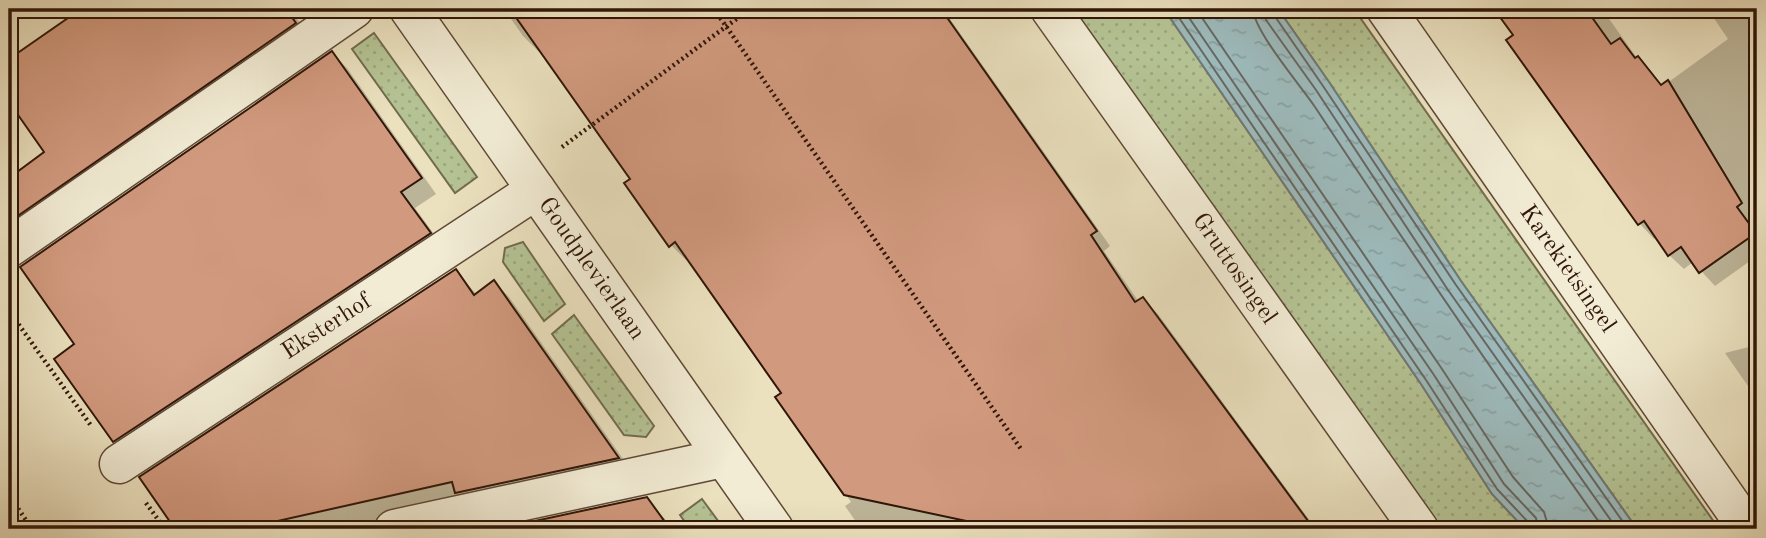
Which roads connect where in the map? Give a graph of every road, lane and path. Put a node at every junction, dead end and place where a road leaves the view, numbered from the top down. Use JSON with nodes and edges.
{"nodes":[{"id":1,"x":354,"y":9,"type":"edge"},
{"id":2,"x":409,"y":9,"type":"edge"},
{"id":3,"x":714,"y":9,"type":"edge"},
{"id":4,"x":750,"y":9,"type":"edge"},
{"id":5,"x":1050,"y":9,"type":"edge"},
{"id":6,"x":1387,"y":9,"type":"edge"},
{"id":7,"x":726,"y":26,"type":"junction"},
{"id":8,"x":530,"y":182,"type":"junction"},
{"id":9,"x":9,"y":248,"type":"edge"},
{"id":10,"x":9,"y":311,"type":"edge"},
{"id":11,"x":1021,"y":449,"type":"dead end"},
{"id":12,"x":723,"y":458,"type":"junction"},
{"id":13,"x":119,"y":464,"type":"junction"},
{"id":14,"x":9,"y":495,"type":"edge"},
{"id":15,"x":1742,"y":495,"type":"edge"},
{"id":16,"x":32,"y":529,"type":"edge"},
{"id":17,"x":164,"y":529,"type":"edge"},
{"id":18,"x":394,"y":529,"type":"edge"},
{"id":19,"x":774,"y":529,"type":"edge"},
{"id":20,"x":1419,"y":529,"type":"edge"},
{"id":21,"x":1748,"y":529,"type":"edge"}],
"edges":[{"from":1,"to":9,"type":"street"},
{"from":2,"to":8,"type":"street","name":"Goudplevierlaan"},
{"from":3,"to":7,"type":"path"},
{"from":4,"to":7,"type":"path"},
{"from":5,"to":20,"type":"street","name":"Gruttosingel"},
{"from":6,"to":15,"type":"street","name":"Karekietsingel"},
{"from":7,"to":8,"type":"path"},
{"from":7,"to":11,"type":"path"},
{"from":8,"to":12,"type":"street","name":"Goudplevierlaan"},
{"from":8,"to":13,"type":"street","name":"Eksterhof"},
{"from":10,"to":13,"type":"path"},
{"from":12,"to":18,"type":"street"},
{"from":12,"to":19,"type":"street","name":"Goudplevierlaan"},
{"from":13,"to":17,"type":"path"},
{"from":14,"to":16,"type":"path"},
{"from":15,"to":21,"type":"street","name":"Karekietsingel"}]}
